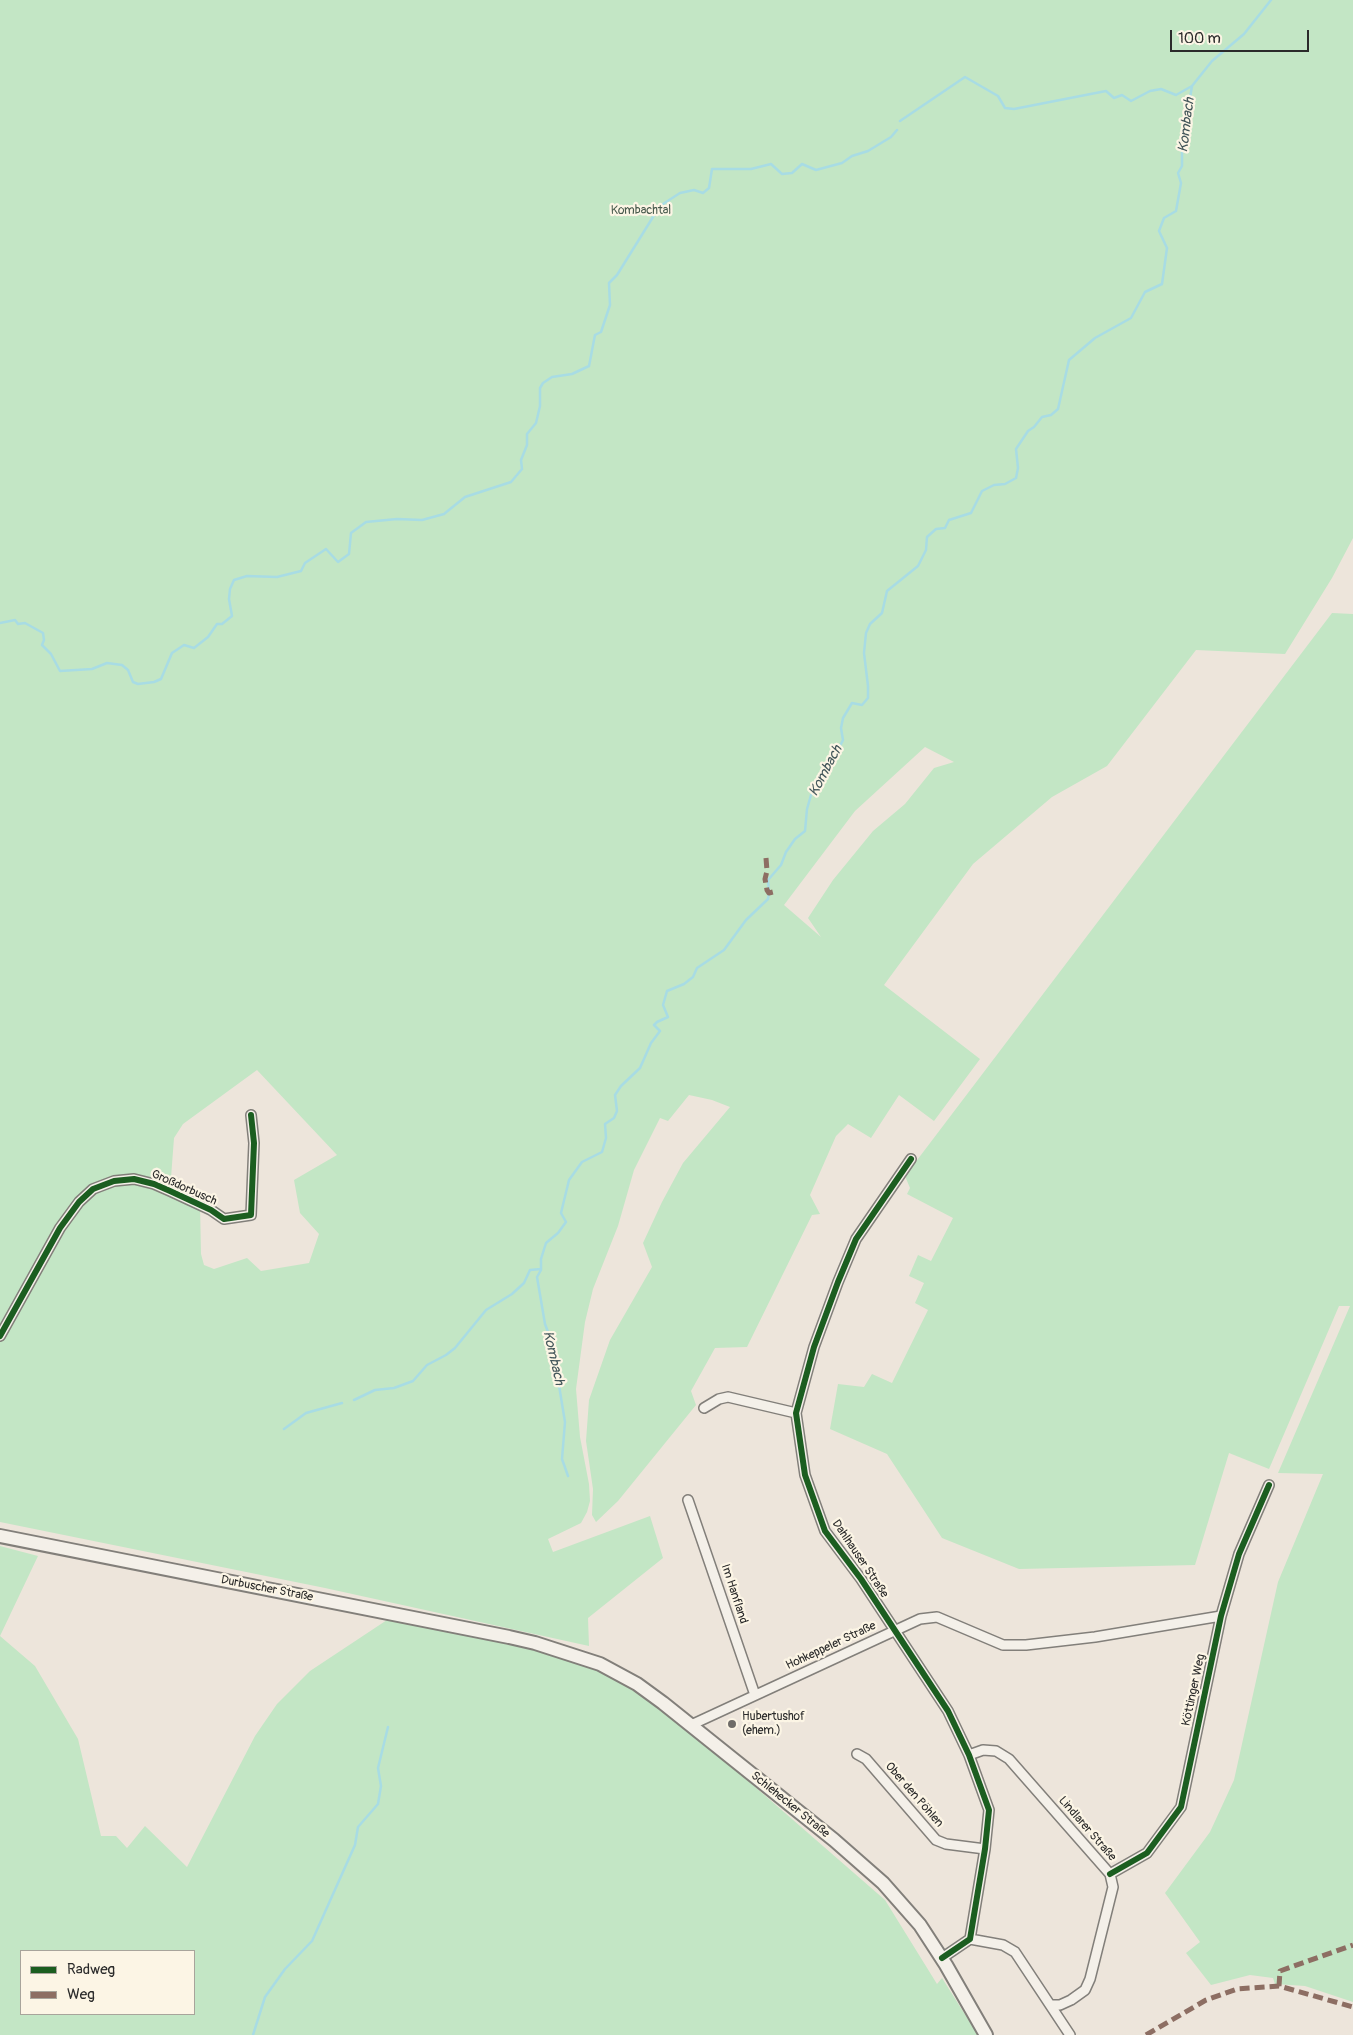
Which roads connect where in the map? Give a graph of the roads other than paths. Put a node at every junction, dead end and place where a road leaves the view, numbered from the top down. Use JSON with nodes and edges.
{"nodes":[{"id":1,"x":251,"y":1115,"type":"dead end"},
{"id":2,"x":911,"y":1159,"type":"dead end"},
{"id":3,"x":0,"y":1336,"type":"edge"},
{"id":4,"x":704,"y":1408,"type":"dead end"},
{"id":5,"x":796,"y":1413,"type":"junction"},
{"id":6,"x":1269,"y":1485,"type":"dead end"},
{"id":7,"x":688,"y":1500,"type":"dead end"},
{"id":8,"x":0,"y":1536,"type":"edge"},
{"id":9,"x":1221,"y":1616,"type":"junction"},
{"id":10,"x":895,"y":1630,"type":"junction"},
{"id":11,"x":535,"y":1643,"type":"joint"},
{"id":12,"x":755,"y":1695,"type":"junction"},
{"id":13,"x":691,"y":1726,"type":"junction"},
{"id":14,"x":857,"y":1754,"type":"dead end"},
{"id":15,"x":969,"y":1755,"type":"junction"},
{"id":16,"x":985,"y":1850,"type":"junction"},
{"id":17,"x":1110,"y":1874,"type":"junction"},
{"id":18,"x":970,"y":1939,"type":"junction"},
{"id":19,"x":942,"y":1958,"type":"junction"},
{"id":20,"x":1051,"y":2005,"type":"junction"},
{"id":21,"x":986,"y":2035,"type":"edge"},
{"id":22,"x":1070,"y":2035,"type":"edge"}],
"edges":[{"from":1,"to":3,"type":"street","name":"Großdorbusch"},
{"from":2,"to":5,"type":"street","name":"Dahlhauser Straße"},
{"from":4,"to":5,"type":"street"},
{"from":5,"to":10,"type":"street","name":"Dahlhauser Straße"},
{"from":6,"to":9,"type":"street","name":"Köttinger Weg"},
{"from":7,"to":12,"type":"street","name":"Im Hanfland"},
{"from":8,"to":11,"type":"main road","name":"Durbuscher Straße"},
{"from":9,"to":10,"type":"street","name":"Hohkeppeler Straße"},
{"from":9,"to":17,"type":"street","name":"Köttinger Weg"},
{"from":10,"to":12,"type":"street","name":"Hohkeppeler Straße"},
{"from":10,"to":15,"type":"street","name":"Dahlhauser Straße"},
{"from":11,"to":13,"type":"main road","name":"Schlehecker Straße"},
{"from":12,"to":13,"type":"street","name":"Hohkeppeler Straße"},
{"from":13,"to":19,"type":"main road","name":"Schlehecker Straße"},
{"from":14,"to":16,"type":"street","name":"Ober den Pöhlen"},
{"from":15,"to":16,"type":"street","name":"Dahlhauser Straße"},
{"from":15,"to":17,"type":"street","name":"Lindlarer Straße"},
{"from":16,"to":18,"type":"street","name":"Dahlhauser Straße"},
{"from":17,"to":20,"type":"street","name":"Lindlarer Straße"},
{"from":18,"to":19,"type":"street"},
{"from":18,"to":20,"type":"street"},
{"from":19,"to":21,"type":"main road","name":"Schlehecker Straße"},
{"from":20,"to":22,"type":"street"}]}
